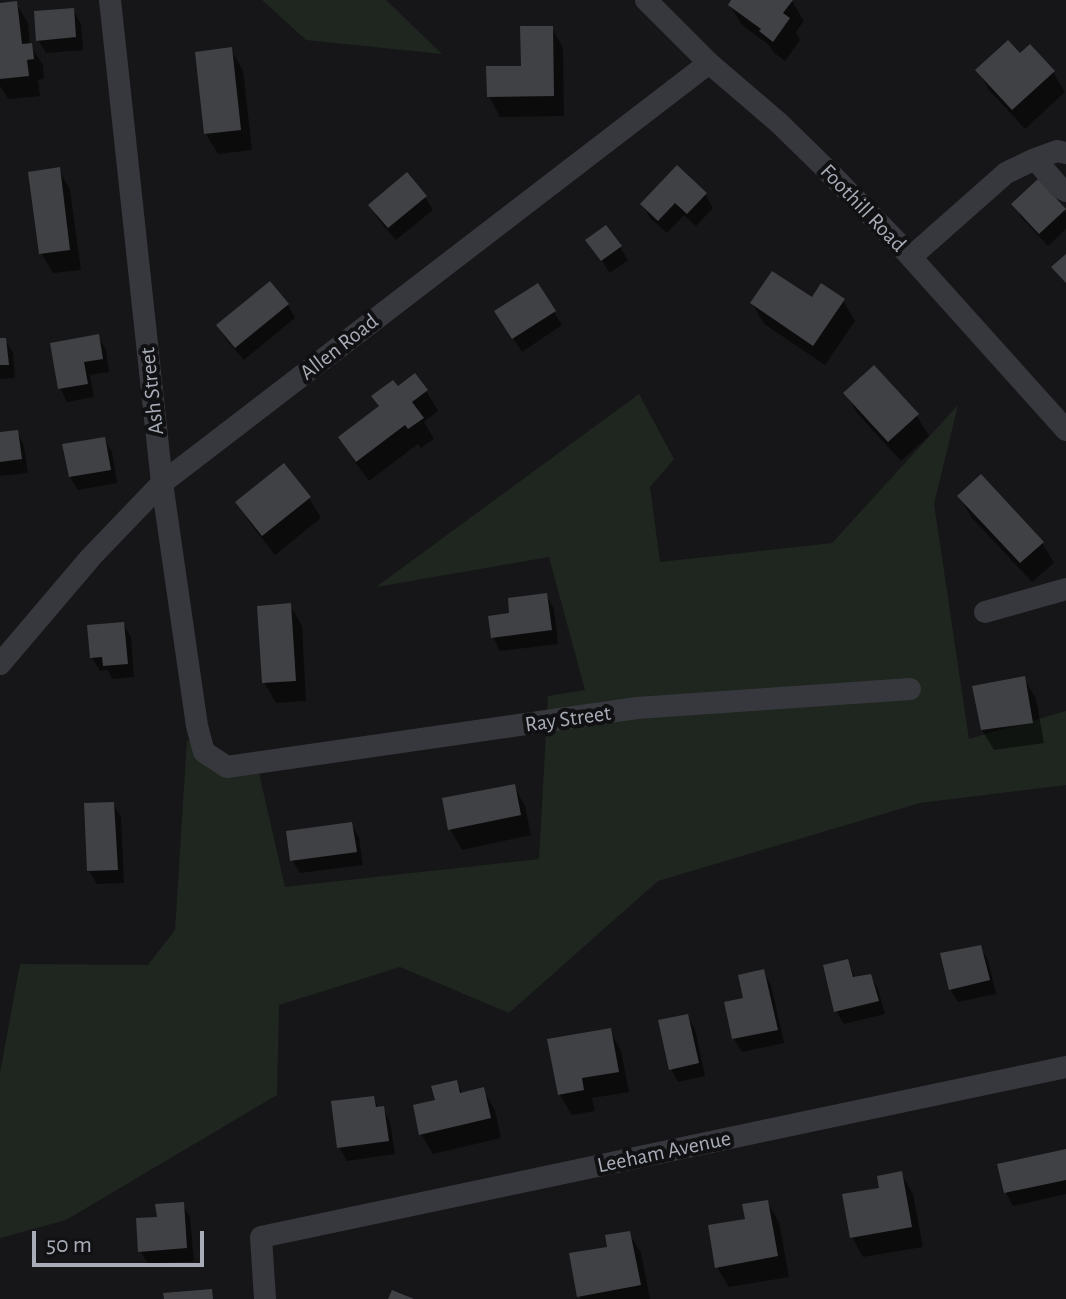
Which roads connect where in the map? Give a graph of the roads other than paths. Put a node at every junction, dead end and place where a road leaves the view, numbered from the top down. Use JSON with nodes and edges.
{"nodes":[{"id":1,"x":110,"y":0,"type":"edge"},
{"id":2,"x":646,"y":0,"type":"edge"},
{"id":3,"x":709,"y":63,"type":"junction"},
{"id":4,"x":1066,"y":153,"type":"edge"},
{"id":5,"x":1035,"y":159,"type":"junction"},
{"id":6,"x":1066,"y":191,"type":"edge"},
{"id":7,"x":911,"y":257,"type":"junction"},
{"id":8,"x":1066,"y":430,"type":"edge"},
{"id":9,"x":162,"y":483,"type":"junction"},
{"id":10,"x":1066,"y":589,"type":"edge"},
{"id":11,"x":985,"y":612,"type":"dead end"},
{"id":12,"x":0,"y":664,"type":"edge"},
{"id":13,"x":910,"y":689,"type":"dead end"},
{"id":14,"x":227,"y":767,"type":"joint"},
{"id":15,"x":1066,"y":1067,"type":"edge"},
{"id":16,"x":265,"y":1299,"type":"edge"}],
"edges":[{"from":1,"to":9,"type":"street","name":"Ash Street"},
{"from":2,"to":3,"type":"street","name":"Foothill Road"},
{"from":3,"to":7,"type":"street","name":"Foothill Road"},
{"from":3,"to":9,"type":"street","name":"Allen Road"},
{"from":4,"to":5,"type":"street"},
{"from":5,"to":6,"type":"street"},
{"from":5,"to":7,"type":"street"},
{"from":7,"to":8,"type":"street","name":"Foothill Road"},
{"from":9,"to":12,"type":"street","name":"Allen Road"},
{"from":9,"to":14,"type":"street","name":"Ash Street"},
{"from":10,"to":11,"type":"street"},
{"from":13,"to":14,"type":"street","name":"Ray Street"},
{"from":15,"to":16,"type":"street","name":"Leeham Avenue"}]}
